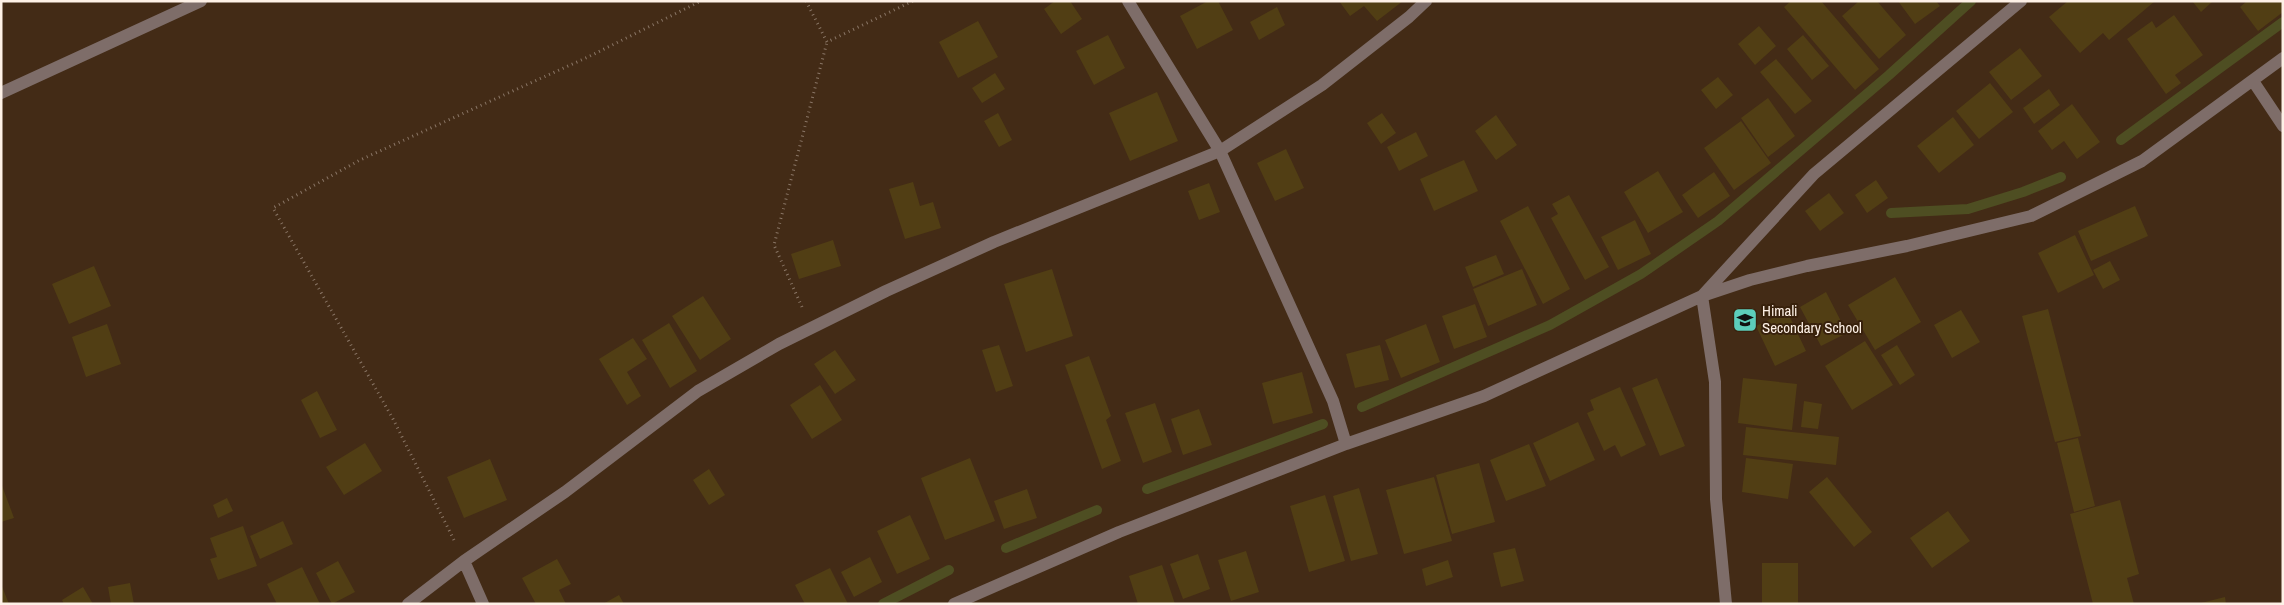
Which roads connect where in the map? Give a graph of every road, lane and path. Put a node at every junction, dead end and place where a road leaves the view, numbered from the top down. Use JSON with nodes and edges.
{"nodes":[{"id":1,"x":201,"y":1,"type":"edge"},
{"id":2,"x":701,"y":1,"type":"edge"},
{"id":3,"x":806,"y":1,"type":"edge"},
{"id":4,"x":913,"y":1,"type":"edge"},
{"id":5,"x":1128,"y":1,"type":"edge"},
{"id":6,"x":1426,"y":1,"type":"edge"},
{"id":7,"x":2021,"y":1,"type":"edge"},
{"id":8,"x":827,"y":42,"type":"junction"},
{"id":9,"x":2283,"y":58,"type":"edge"},
{"id":10,"x":2253,"y":81,"type":"junction"},
{"id":11,"x":1,"y":93,"type":"edge"},
{"id":12,"x":2283,"y":126,"type":"edge"},
{"id":13,"x":1220,"y":151,"type":"junction"},
{"id":14,"x":1702,"y":296,"type":"junction"},
{"id":15,"x":811,"y":328,"type":"junction"},
{"id":16,"x":1346,"y":444,"type":"junction"},
{"id":17,"x":464,"y":561,"type":"junction"},
{"id":18,"x":408,"y":604,"type":"edge"},
{"id":19,"x":483,"y":604,"type":"edge"},
{"id":20,"x":954,"y":604,"type":"edge"},
{"id":21,"x":1726,"y":604,"type":"edge"}],
"edges":[{"from":1,"to":11,"type":"street"},
{"from":2,"to":17,"type":"path"},
{"from":3,"to":8,"type":"path"},
{"from":4,"to":8,"type":"path"},
{"from":5,"to":13,"type":"street"},
{"from":6,"to":13,"type":"street"},
{"from":7,"to":14,"type":"street"},
{"from":8,"to":15,"type":"path"},
{"from":9,"to":10,"type":"street"},
{"from":10,"to":12,"type":"street"},
{"from":10,"to":14,"type":"street"},
{"from":13,"to":15,"type":"street"},
{"from":13,"to":16,"type":"street"},
{"from":14,"to":16,"type":"street"},
{"from":14,"to":21,"type":"street"},
{"from":15,"to":17,"type":"street"},
{"from":16,"to":20,"type":"street"},
{"from":17,"to":18,"type":"street"},
{"from":17,"to":19,"type":"street"}]}
